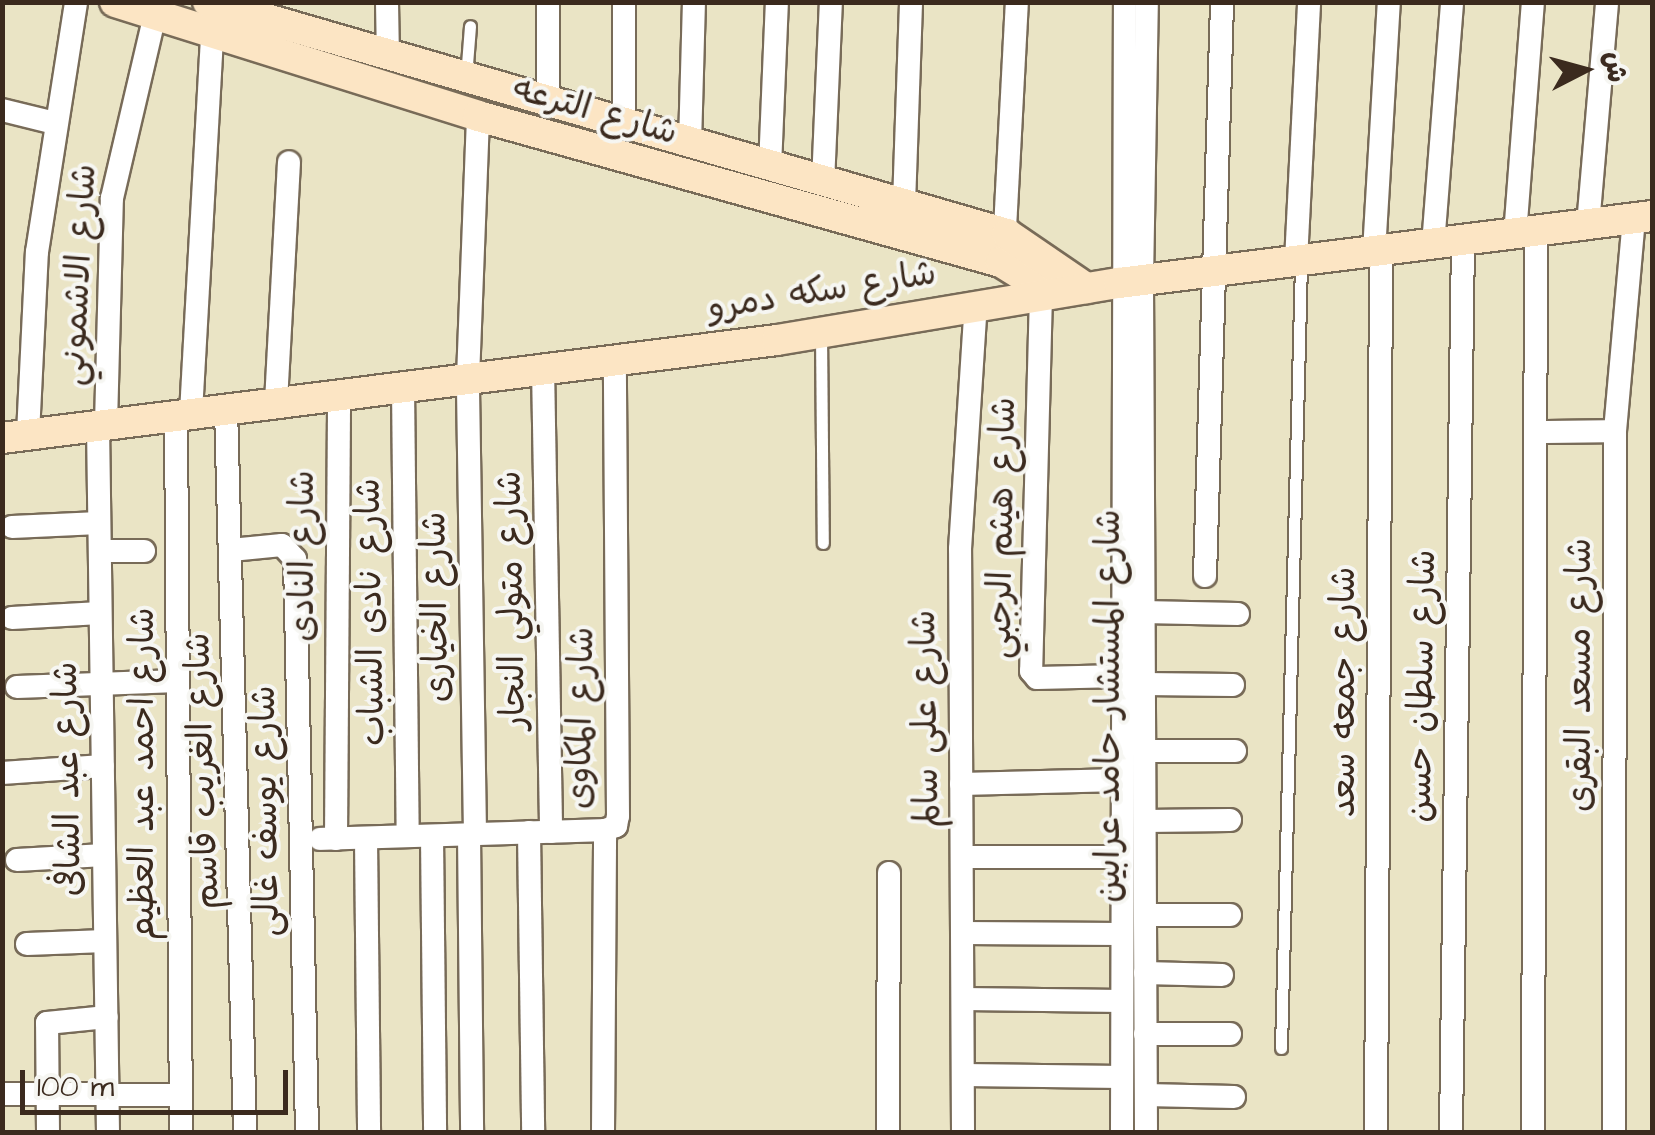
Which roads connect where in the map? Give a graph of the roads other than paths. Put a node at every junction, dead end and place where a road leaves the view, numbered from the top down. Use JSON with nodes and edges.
{"nodes":[{"id":1,"x":76,"y":2,"type":"edge"},
{"id":2,"x":115,"y":2,"type":"edge"},
{"id":3,"x":208,"y":2,"type":"edge"},
{"id":4,"x":387,"y":2,"type":"edge"},
{"id":5,"x":548,"y":2,"type":"edge"},
{"id":6,"x":624,"y":2,"type":"edge"},
{"id":7,"x":694,"y":2,"type":"edge"},
{"id":8,"x":777,"y":2,"type":"edge"},
{"id":9,"x":832,"y":2,"type":"edge"},
{"id":10,"x":911,"y":2,"type":"edge"},
{"id":11,"x":1017,"y":2,"type":"edge"},
{"id":12,"x":1125,"y":2,"type":"edge"},
{"id":13,"x":1147,"y":2,"type":"edge"},
{"id":14,"x":1222,"y":2,"type":"edge"},
{"id":15,"x":1309,"y":2,"type":"edge"},
{"id":16,"x":1389,"y":2,"type":"edge"},
{"id":17,"x":1452,"y":2,"type":"edge"},
{"id":18,"x":1534,"y":2,"type":"edge"},
{"id":19,"x":1607,"y":2,"type":"edge"},
{"id":20,"x":155,"y":15,"type":"junction"},
{"id":21,"x":470,"y":26,"type":"dead end"},
{"id":22,"x":212,"y":33,"type":"junction"},
{"id":23,"x":264,"y":34,"type":"junction"},
{"id":24,"x":388,"y":58,"type":"junction"},
{"id":25,"x":466,"y":80,"type":"junction"},
{"id":26,"x":548,"y":104,"type":"junction"},
{"id":27,"x":2,"y":110,"type":"edge"},
{"id":28,"x":478,"y":116,"type":"junction"},
{"id":29,"x":55,"y":123,"type":"junction"},
{"id":30,"x":624,"y":125,"type":"junction"},
{"id":31,"x":690,"y":144,"type":"junction"},
{"id":32,"x":289,"y":162,"type":"dead end"},
{"id":33,"x":770,"y":167,"type":"junction"},
{"id":34,"x":823,"y":183,"type":"junction"},
{"id":35,"x":904,"y":204,"type":"junction"},
{"id":36,"x":1643,"y":218,"type":"edge"},
{"id":37,"x":1588,"y":225,"type":"junction"},
{"id":38,"x":1525,"y":234,"type":"junction"},
{"id":39,"x":1448,"y":243,"type":"junction"},
{"id":40,"x":1004,"y":248,"type":"junction"},
{"id":41,"x":1377,"y":251,"type":"junction"},
{"id":42,"x":1299,"y":261,"type":"junction"},
{"id":43,"x":1215,"y":270,"type":"junction"},
{"id":44,"x":1130,"y":281,"type":"junction"},
{"id":45,"x":1086,"y":288,"type":"junction"},
{"id":46,"x":1046,"y":294,"type":"junction"},
{"id":47,"x":976,"y":304,"type":"junction"},
{"id":48,"x":822,"y":334,"type":"junction"},
{"id":49,"x":615,"y":357,"type":"junction"},
{"id":50,"x":543,"y":367,"type":"junction"},
{"id":51,"x":468,"y":378,"type":"junction"},
{"id":52,"x":403,"y":386,"type":"junction"},
{"id":53,"x":339,"y":394,"type":"junction"},
{"id":54,"x":276,"y":402,"type":"junction"},
{"id":55,"x":226,"y":408,"type":"junction"},
{"id":56,"x":183,"y":414,"type":"junction"},
{"id":57,"x":102,"y":425,"type":"junction"},
{"id":58,"x":1614,"y":431,"type":"junction"},
{"id":59,"x":1537,"y":432,"type":"junction"},
{"id":60,"x":15,"y":436,"type":"edge"},
{"id":61,"x":100,"y":523,"type":"junction"},
{"id":62,"x":12,"y":527,"type":"dead end"},
{"id":63,"x":822,"y":543,"type":"dead end"},
{"id":64,"x":231,"y":550,"type":"junction"},
{"id":65,"x":100,"y":551,"type":"junction"},
{"id":66,"x":144,"y":551,"type":"dead end"},
{"id":67,"x":1205,"y":576,"type":"dead end"},
{"id":68,"x":1143,"y":612,"type":"junction"},
{"id":69,"x":100,"y":614,"type":"junction"},
{"id":70,"x":1238,"y":614,"type":"dead end"},
{"id":71,"x":12,"y":618,"type":"dead end"},
{"id":72,"x":1121,"y":676,"type":"junction"},
{"id":73,"x":178,"y":682,"type":"junction"},
{"id":74,"x":102,"y":684,"type":"junction"},
{"id":75,"x":1144,"y":684,"type":"junction"},
{"id":76,"x":1234,"y":685,"type":"dead end"},
{"id":77,"x":18,"y":687,"type":"dead end"},
{"id":78,"x":1144,"y":751,"type":"junction"},
{"id":79,"x":1235,"y":751,"type":"dead end"},
{"id":80,"x":102,"y":766,"type":"junction"},
{"id":81,"x":2,"y":773,"type":"edge"},
{"id":82,"x":1121,"y":780,"type":"junction"},
{"id":83,"x":961,"y":784,"type":"junction"},
{"id":84,"x":1144,"y":820,"type":"junction"},
{"id":85,"x":1230,"y":820,"type":"dead end"},
{"id":86,"x":605,"y":830,"type":"junction"},
{"id":87,"x":540,"y":832,"type":"junction"},
{"id":88,"x":472,"y":834,"type":"junction"},
{"id":89,"x":420,"y":836,"type":"junction"},
{"id":90,"x":366,"y":838,"type":"junction"},
{"id":91,"x":336,"y":839,"type":"junction"},
{"id":92,"x":302,"y":840,"type":"junction"},
{"id":93,"x":104,"y":855,"type":"junction"},
{"id":94,"x":962,"y":857,"type":"junction"},
{"id":95,"x":1121,"y":857,"type":"junction"},
{"id":96,"x":16,"y":860,"type":"dead end"},
{"id":97,"x":890,"y":872,"type":"dead end"},
{"id":98,"x":1230,"y":915,"type":"dead end"},
{"id":99,"x":1145,"y":916,"type":"junction"},
{"id":100,"x":963,"y":932,"type":"junction"},
{"id":101,"x":1121,"y":934,"type":"junction"},
{"id":102,"x":106,"y":940,"type":"junction"},
{"id":103,"x":28,"y":944,"type":"dead end"},
{"id":104,"x":1146,"y":974,"type":"junction"},
{"id":105,"x":1222,"y":975,"type":"dead end"},
{"id":106,"x":964,"y":999,"type":"junction"},
{"id":107,"x":1122,"y":1001,"type":"junction"},
{"id":108,"x":107,"y":1017,"type":"junction"},
{"id":109,"x":1146,"y":1034,"type":"junction"},
{"id":110,"x":1230,"y":1034,"type":"dead end"},
{"id":111,"x":1282,"y":1048,"type":"dead end"},
{"id":112,"x":964,"y":1075,"type":"junction"},
{"id":113,"x":1122,"y":1077,"type":"junction"},
{"id":114,"x":2,"y":1094,"type":"edge"},
{"id":115,"x":48,"y":1094,"type":"junction"},
{"id":116,"x":108,"y":1094,"type":"junction"},
{"id":117,"x":181,"y":1094,"type":"junction"},
{"id":118,"x":1146,"y":1095,"type":"junction"},
{"id":119,"x":1234,"y":1098,"type":"dead end"},
{"id":120,"x":48,"y":1132,"type":"edge"},
{"id":121,"x":108,"y":1132,"type":"edge"},
{"id":122,"x":181,"y":1132,"type":"edge"},
{"id":123,"x":245,"y":1132,"type":"edge"},
{"id":124,"x":307,"y":1132,"type":"edge"},
{"id":125,"x":369,"y":1132,"type":"edge"},
{"id":126,"x":435,"y":1132,"type":"edge"},
{"id":127,"x":472,"y":1132,"type":"edge"},
{"id":128,"x":532,"y":1132,"type":"edge"},
{"id":129,"x":602,"y":1132,"type":"edge"},
{"id":130,"x":888,"y":1132,"type":"edge"},
{"id":131,"x":963,"y":1132,"type":"edge"},
{"id":132,"x":1122,"y":1132,"type":"edge"},
{"id":133,"x":1146,"y":1132,"type":"edge"},
{"id":134,"x":1376,"y":1132,"type":"edge"},
{"id":135,"x":1451,"y":1132,"type":"edge"},
{"id":136,"x":1533,"y":1132,"type":"edge"},
{"id":137,"x":1614,"y":1132,"type":"edge"}],
"edges":[{"from":1,"to":29,"type":"street"},
{"from":2,"to":20,"type":"main road","name":"شارع الترعه"},
{"from":3,"to":23,"type":"main road","name":"شارع الترعه"},
{"from":4,"to":24,"type":"street"},
{"from":5,"to":26,"type":"street"},
{"from":6,"to":30,"type":"street"},
{"from":7,"to":31,"type":"street"},
{"from":8,"to":33,"type":"street"},
{"from":9,"to":34,"type":"street"},
{"from":10,"to":35,"type":"street"},
{"from":11,"to":40,"type":"street"},
{"from":12,"to":44,"type":"street"},
{"from":13,"to":44,"type":"street"},
{"from":14,"to":43,"type":"street"},
{"from":15,"to":42,"type":"street"},
{"from":16,"to":41,"type":"street","name":"شارع جمعه سعد"},
{"from":17,"to":39,"type":"street","name":"شارع سلطان حسن"},
{"from":18,"to":38,"type":"street"},
{"from":19,"to":37,"type":"street"},
{"from":20,"to":22,"type":"main road","name":"شارع الترعه"},
{"from":20,"to":57,"type":"street","name":"شارع الاشموني"},
{"from":21,"to":25,"type":"lane"},
{"from":22,"to":23,"type":"main road","name":"شارع الترعه"},
{"from":22,"to":56,"type":"street","name":"شارع احمد عبد العظيم"},
{"from":23,"to":24,"type":"main road","name":"شارع الترعه"},
{"from":23,"to":28,"type":"main road","name":"شارع الترعه"},
{"from":24,"to":25,"type":"main road","name":"شارع الترعه"},
{"from":25,"to":26,"type":"main road","name":"شارع الترعه"},
{"from":26,"to":30,"type":"main road","name":"شارع الترعه"},
{"from":27,"to":29,"type":"street"},
{"from":28,"to":40,"type":"main road","name":"شارع الترعه"},
{"from":28,"to":51,"type":"street","name":"شارع الخيارى"},
{"from":29,"to":60,"type":"street"},
{"from":30,"to":31,"type":"main road","name":"شارع الترعه"},
{"from":31,"to":33,"type":"main road","name":"شارع الترعه"},
{"from":32,"to":54,"type":"street"},
{"from":33,"to":34,"type":"main road","name":"شارع الترعه"},
{"from":34,"to":35,"type":"main road","name":"شارع الترعه"},
{"from":35,"to":40,"type":"main road","name":"شارع الترعه"},
{"from":36,"to":37,"type":"main road","name":"شارع سكه دمرو"},
{"from":36,"to":58,"type":"street","name":"شارع مسعد البقرى"},
{"from":37,"to":38,"type":"main road","name":"شارع سكه دمرو"},
{"from":38,"to":39,"type":"main road","name":"شارع سكه دمرو"},
{"from":38,"to":59,"type":"street"},
{"from":39,"to":41,"type":"main road","name":"شارع سكه دمرو"},
{"from":39,"to":135,"type":"street","name":"شارع سلطان حسن"},
{"from":40,"to":45,"type":"main road","name":"شارع الترعه"},
{"from":40,"to":46,"type":"main road","name":"شارع الترعه"},
{"from":41,"to":42,"type":"main road","name":"شارع سكه دمرو"},
{"from":41,"to":134,"type":"street","name":"شارع جمعه سعد"},
{"from":42,"to":43,"type":"main road","name":"شارع سكه دمرو"},
{"from":42,"to":111,"type":"lane"},
{"from":43,"to":44,"type":"main road","name":"شارع سكه دمرو"},
{"from":43,"to":67,"type":"street"},
{"from":44,"to":45,"type":"main road","name":"شارع سكه دمرو"},
{"from":44,"to":68,"type":"street","name":"شارع المستشار حامد عرابين"},
{"from":44,"to":72,"type":"street","name":"شارع المستشار حامد عرابين"},
{"from":45,"to":46,"type":"main road","name":"شارع سكه دمرو"},
{"from":46,"to":47,"type":"main road","name":"شارع سكه دمرو"},
{"from":46,"to":72,"type":"street","name":"شارع هيثم الرجبي"},
{"from":47,"to":48,"type":"main road","name":"شارع سكه دمرو"},
{"from":47,"to":83,"type":"street","name":"شارع على سالم"},
{"from":48,"to":49,"type":"main road","name":"شارع سكه دمرو"},
{"from":48,"to":63,"type":"lane"},
{"from":49,"to":50,"type":"main road","name":"شارع سكه دمرو"},
{"from":49,"to":86,"type":"street","name":"شارع المكاوى"},
{"from":50,"to":51,"type":"main road","name":"شارع سكه دمرو"},
{"from":50,"to":87,"type":"street","name":"شارع متولي النجار"},
{"from":51,"to":52,"type":"main road","name":"شارع سكه دمرو"},
{"from":51,"to":88,"type":"street","name":"شارع الخيارى"},
{"from":52,"to":53,"type":"main road","name":"شارع سكه دمرو"},
{"from":52,"to":89,"type":"street","name":"شارع نادى الشباب"},
{"from":53,"to":54,"type":"main road","name":"شارع سكه دمرو"},
{"from":53,"to":91,"type":"street","name":"شارع النادى"},
{"from":54,"to":55,"type":"main road","name":"شارع سكه دمرو"},
{"from":55,"to":56,"type":"main road","name":"شارع سكه دمرو"},
{"from":55,"to":64,"type":"street","name":"شارع الغريب قاسم"},
{"from":56,"to":57,"type":"main road","name":"شارع سكه دمرو"},
{"from":56,"to":73,"type":"street","name":"شارع احمد عبد العظيم"},
{"from":57,"to":60,"type":"main road","name":"شارع سكه دمرو"},
{"from":57,"to":61,"type":"street","name":"شارع عبد الشافى"},
{"from":58,"to":59,"type":"street"},
{"from":58,"to":137,"type":"street","name":"شارع مسعد البقرى"},
{"from":59,"to":136,"type":"street"},
{"from":61,"to":62,"type":"street"},
{"from":61,"to":65,"type":"street","name":"شارع عبد الشافى"},
{"from":64,"to":92,"type":"street","name":"شارع يوسف غالى"},
{"from":64,"to":123,"type":"street","name":"شارع الغريب قاسم"},
{"from":65,"to":66,"type":"street"},
{"from":65,"to":69,"type":"street","name":"شارع عبد الشافى"},
{"from":68,"to":70,"type":"street"},
{"from":68,"to":75,"type":"street","name":"شارع المستشار حامد عرابين"},
{"from":69,"to":71,"type":"street"},
{"from":69,"to":74,"type":"street","name":"شارع عبد الشافى"},
{"from":72,"to":82,"type":"street","name":"شارع المستشار حامد عرابين"},
{"from":73,"to":74,"type":"street"},
{"from":73,"to":117,"type":"street","name":"شارع احمد عبد العظيم"},
{"from":74,"to":77,"type":"street"},
{"from":74,"to":80,"type":"street","name":"شارع عبد الشافى"},
{"from":75,"to":76,"type":"street"},
{"from":75,"to":78,"type":"street","name":"شارع المستشار حامد عرابين"},
{"from":78,"to":79,"type":"street"},
{"from":78,"to":84,"type":"street","name":"شارع المستشار حامد عرابين"},
{"from":80,"to":81,"type":"street"},
{"from":80,"to":93,"type":"street","name":"شارع عبد الشافى"},
{"from":82,"to":83,"type":"street"},
{"from":82,"to":95,"type":"street","name":"شارع المستشار حامد عرابين"},
{"from":83,"to":94,"type":"street","name":"شارع على سالم"},
{"from":84,"to":85,"type":"street"},
{"from":84,"to":99,"type":"street","name":"شارع المستشار حامد عرابين"},
{"from":86,"to":87,"type":"street"},
{"from":86,"to":129,"type":"street","name":"شارع المكاوى"},
{"from":87,"to":88,"type":"street"},
{"from":87,"to":128,"type":"street","name":"شارع متولي النجار"},
{"from":88,"to":89,"type":"street"},
{"from":88,"to":127,"type":"street","name":"شارع الخيارى"},
{"from":89,"to":90,"type":"street"},
{"from":89,"to":126,"type":"street","name":"شارع نادى الشباب"},
{"from":90,"to":91,"type":"street"},
{"from":90,"to":125,"type":"street"},
{"from":91,"to":92,"type":"street"},
{"from":92,"to":124,"type":"street","name":"شارع يوسف غالى"},
{"from":93,"to":96,"type":"street"},
{"from":93,"to":102,"type":"street","name":"شارع عبد الشافى"},
{"from":94,"to":95,"type":"street"},
{"from":94,"to":100,"type":"street","name":"شارع على سالم"},
{"from":95,"to":101,"type":"street","name":"شارع المستشار حامد عرابين"},
{"from":97,"to":130,"type":"street"},
{"from":98,"to":99,"type":"street"},
{"from":99,"to":104,"type":"street","name":"شارع المستشار حامد عرابين"},
{"from":100,"to":101,"type":"street"},
{"from":100,"to":106,"type":"street","name":"شارع على سالم"},
{"from":101,"to":107,"type":"street","name":"شارع المستشار حامد عرابين"},
{"from":102,"to":103,"type":"street"},
{"from":102,"to":108,"type":"street","name":"شارع عبد الشافى"},
{"from":104,"to":105,"type":"street"},
{"from":104,"to":109,"type":"street","name":"شارع المستشار حامد عرابين"},
{"from":106,"to":107,"type":"street"},
{"from":106,"to":112,"type":"street","name":"شارع على سالم"},
{"from":107,"to":113,"type":"street","name":"شارع المستشار حامد عرابين"},
{"from":108,"to":115,"type":"street"},
{"from":108,"to":116,"type":"street","name":"شارع عبد الشافى"},
{"from":109,"to":110,"type":"street"},
{"from":109,"to":118,"type":"street","name":"شارع المستشار حامد عرابين"},
{"from":112,"to":113,"type":"street"},
{"from":112,"to":131,"type":"street","name":"شارع على سالم"},
{"from":113,"to":132,"type":"street","name":"شارع المستشار حامد عرابين"},
{"from":114,"to":115,"type":"street"},
{"from":115,"to":116,"type":"street"},
{"from":115,"to":120,"type":"street"},
{"from":116,"to":117,"type":"street"},
{"from":116,"to":121,"type":"street","name":"شارع عبد الشافى"},
{"from":117,"to":122,"type":"street","name":"شارع احمد عبد العظيم"},
{"from":118,"to":119,"type":"street"},
{"from":118,"to":133,"type":"street","name":"شارع المستشار حامد عرابين"}]}
